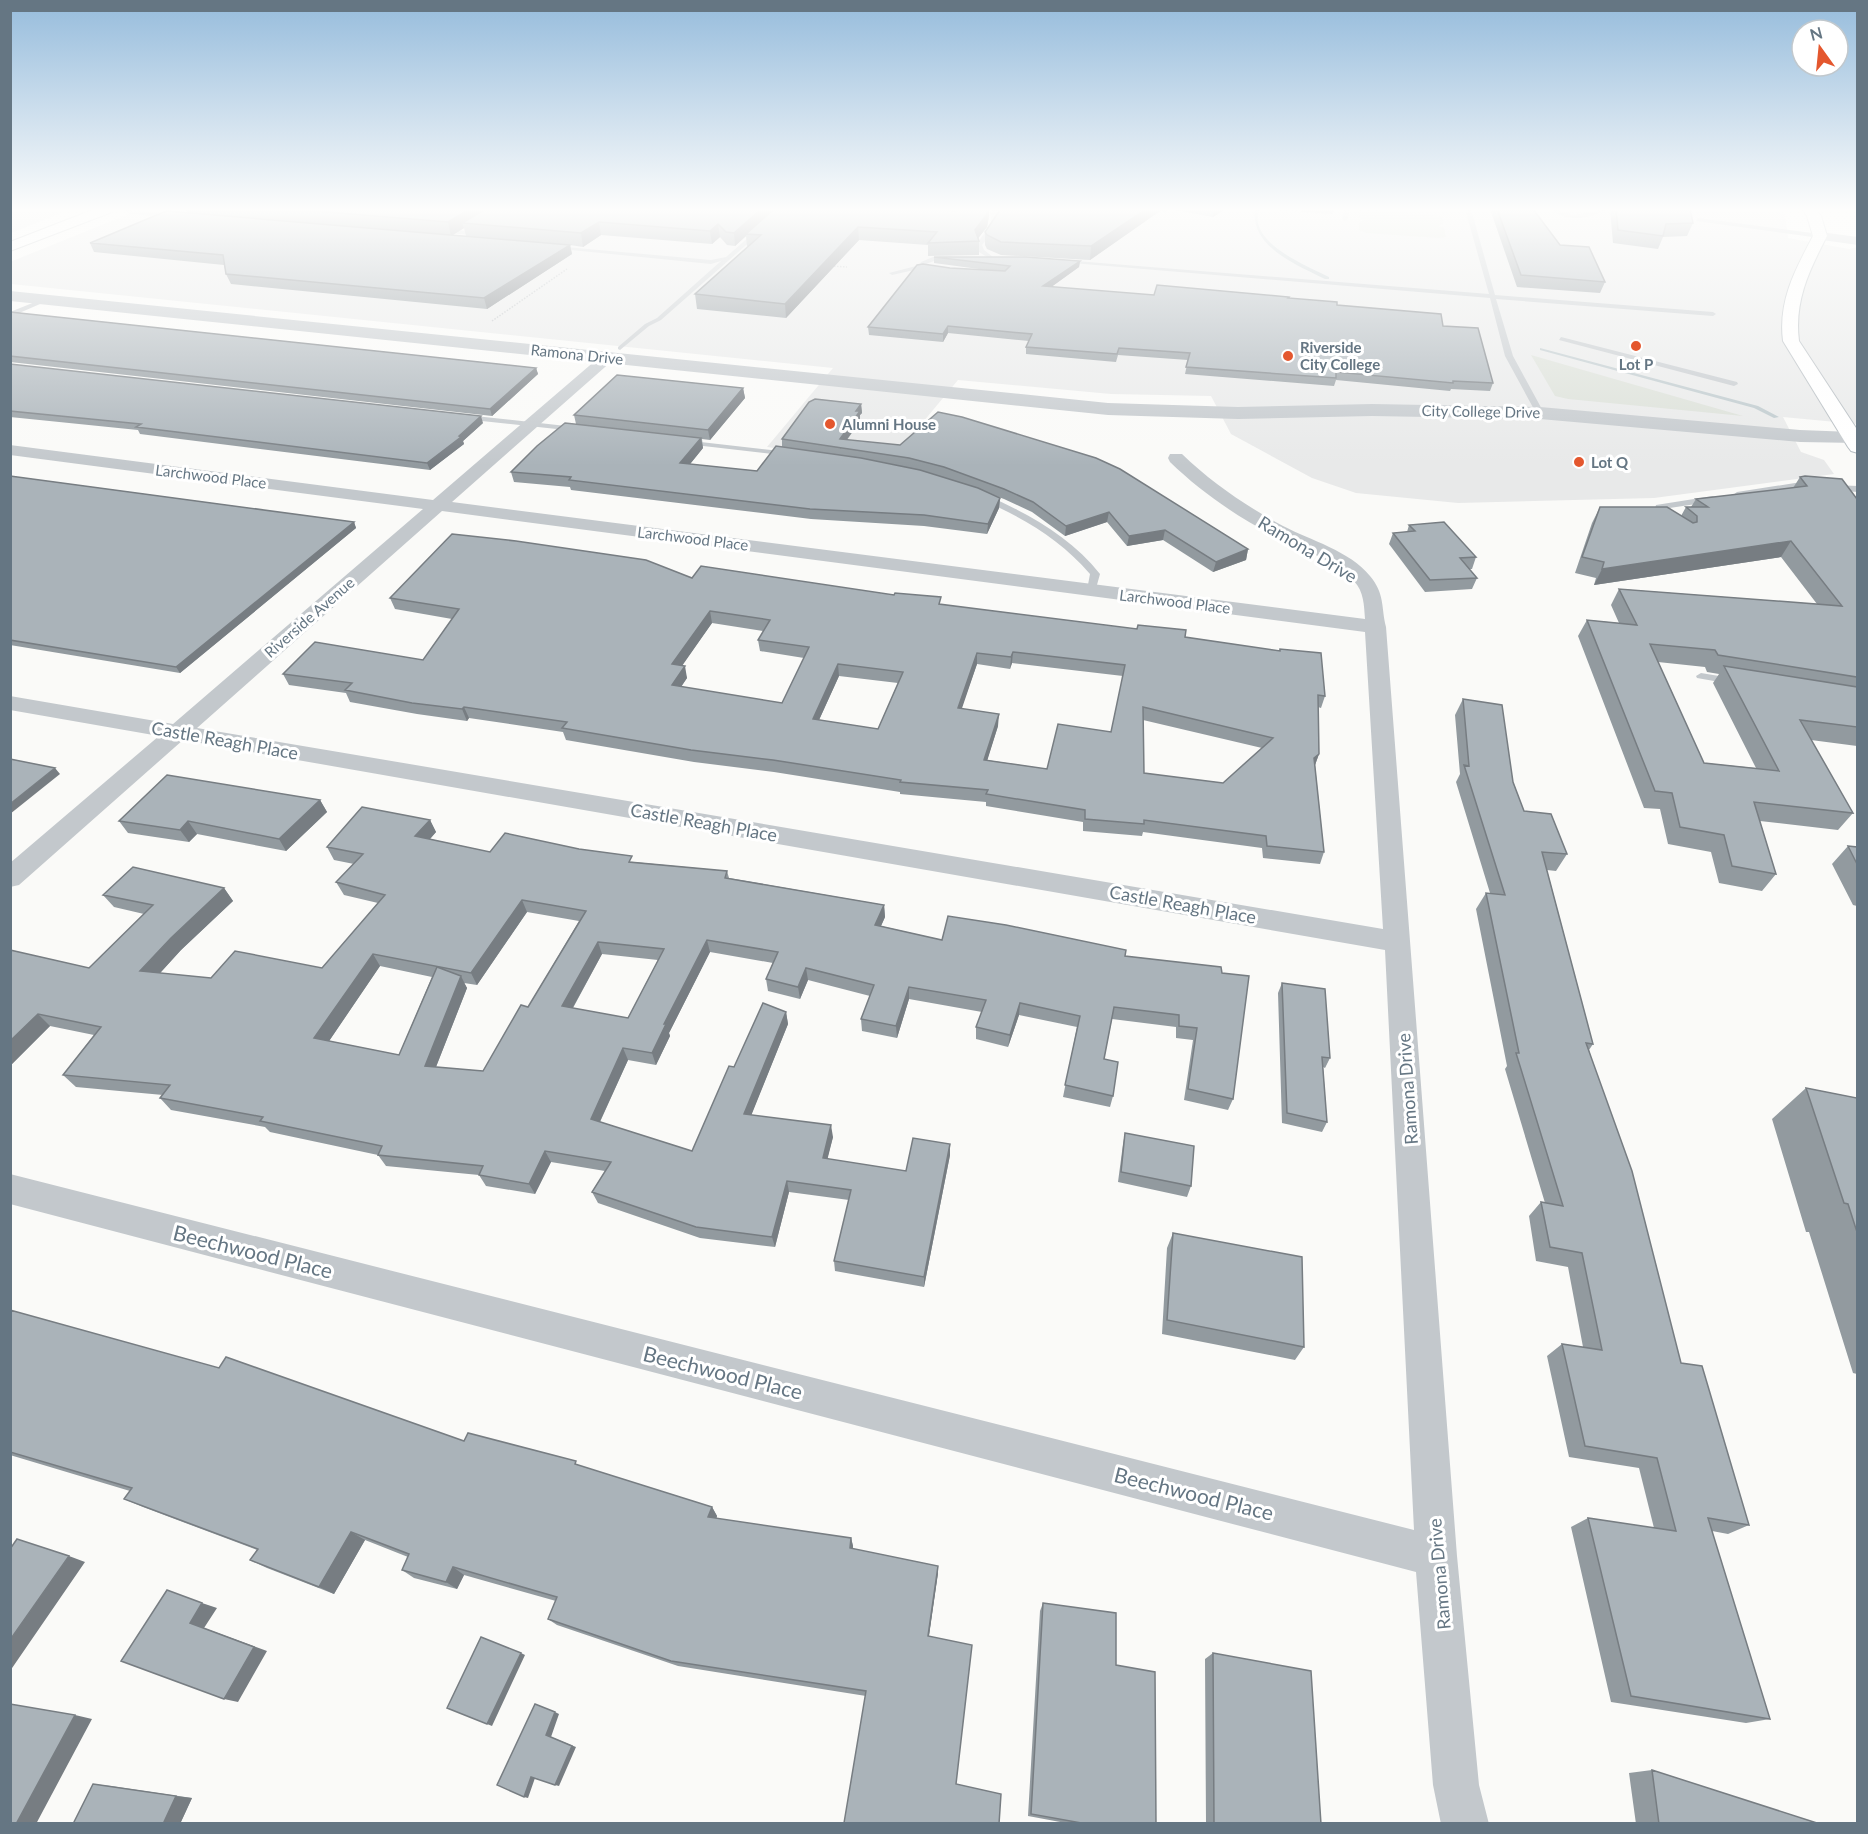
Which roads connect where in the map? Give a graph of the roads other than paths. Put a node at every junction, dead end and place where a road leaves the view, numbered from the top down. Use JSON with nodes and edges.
{"nodes":[{"id":1,"x":685,"y":295,"type":"edge"},
{"id":2,"x":1474,"y":295,"type":"edge"},
{"id":3,"x":1792,"y":295,"type":"edge"},
{"id":4,"x":10,"y":296,"type":"edge"},
{"id":5,"x":1492,"y":296,"type":"junction"},
{"id":6,"x":45,"y":300,"type":"junction"},
{"id":7,"x":1713,"y":314,"type":"dead end"},
{"id":8,"x":10,"y":315,"type":"edge"},
{"id":9,"x":1561,"y":339,"type":"dead end"},
{"id":10,"x":614,"y":352,"type":"junction"},
{"id":11,"x":1734,"y":384,"type":"dead end"},
{"id":12,"x":1108,"y":409,"type":"joint"},
{"id":13,"x":1540,"y":413,"type":"junction"},
{"id":14,"x":458,"y":416,"type":"edge"},
{"id":15,"x":531,"y":424,"type":"junction"},
{"id":16,"x":590,"y":431,"type":"edge"},
{"id":17,"x":673,"y":441,"type":"edge"},
{"id":18,"x":1856,"y":441,"type":"edge"},
{"id":19,"x":10,"y":450,"type":"edge"},
{"id":20,"x":804,"y":455,"type":"edge"},
{"id":21,"x":1176,"y":458,"type":"dead end"},
{"id":22,"x":1857,"y":489,"type":"edge"},
{"id":23,"x":977,"y":494,"type":"edge"},
{"id":24,"x":438,"y":505,"type":"junction"},
{"id":25,"x":1674,"y":528,"type":"edge"},
{"id":26,"x":1092,"y":591,"type":"junction"},
{"id":27,"x":1376,"y":627,"type":"junction"},
{"id":28,"x":1701,"y":676,"type":"dead end"},
{"id":29,"x":1745,"y":684,"type":"edge"},
{"id":30,"x":10,"y":703,"type":"edge"},
{"id":31,"x":177,"y":732,"type":"junction"},
{"id":32,"x":10,"y":878,"type":"edge"},
{"id":33,"x":1398,"y":942,"type":"junction"},
{"id":34,"x":10,"y":1189,"type":"edge"},
{"id":35,"x":1436,"y":1556,"type":"junction"},
{"id":36,"x":1465,"y":1824,"type":"edge"}],
"edges":[{"from":1,"to":10,"type":"lane"},
{"from":2,"to":5,"type":"lane"},
{"from":3,"to":18,"type":"main road"},
{"from":4,"to":6,"type":"street","name":"Ramona Drive"},
{"from":5,"to":7,"type":"lane"},
{"from":5,"to":13,"type":"lane"},
{"from":6,"to":8,"type":"lane"},
{"from":6,"to":10,"type":"street","name":"Ramona Drive"},
{"from":9,"to":11,"type":"lane"},
{"from":10,"to":12,"type":"street","name":"Ramona Drive"},
{"from":10,"to":15,"type":"street","name":"Riverside Avenue"},
{"from":12,"to":13,"type":"street","name":"City College Drive"},
{"from":13,"to":18,"type":"street","name":"City College Drive"},
{"from":14,"to":15,"type":"lane"},
{"from":15,"to":16,"type":"lane"},
{"from":15,"to":24,"type":"street","name":"Riverside Avenue"},
{"from":17,"to":20,"type":"lane"},
{"from":19,"to":24,"type":"street","name":"Larchwood Place"},
{"from":21,"to":27,"type":"street","name":"Ramona Drive"},
{"from":22,"to":25,"type":"lane"},
{"from":23,"to":26,"type":"lane"},
{"from":24,"to":26,"type":"street","name":"Larchwood Place"},
{"from":24,"to":31,"type":"street","name":"Riverside Avenue"},
{"from":26,"to":27,"type":"street","name":"Larchwood Place"},
{"from":27,"to":33,"type":"street","name":"Ramona Drive"},
{"from":28,"to":29,"type":"lane"},
{"from":30,"to":31,"type":"street","name":"Castle Reagh Place"},
{"from":31,"to":32,"type":"street","name":"Riverside Avenue"},
{"from":31,"to":33,"type":"street","name":"Castle Reagh Place"},
{"from":33,"to":35,"type":"street","name":"Ramona Drive"},
{"from":34,"to":35,"type":"street","name":"Beechwood Place"},
{"from":35,"to":36,"type":"street","name":"Ramona Drive"}]}
